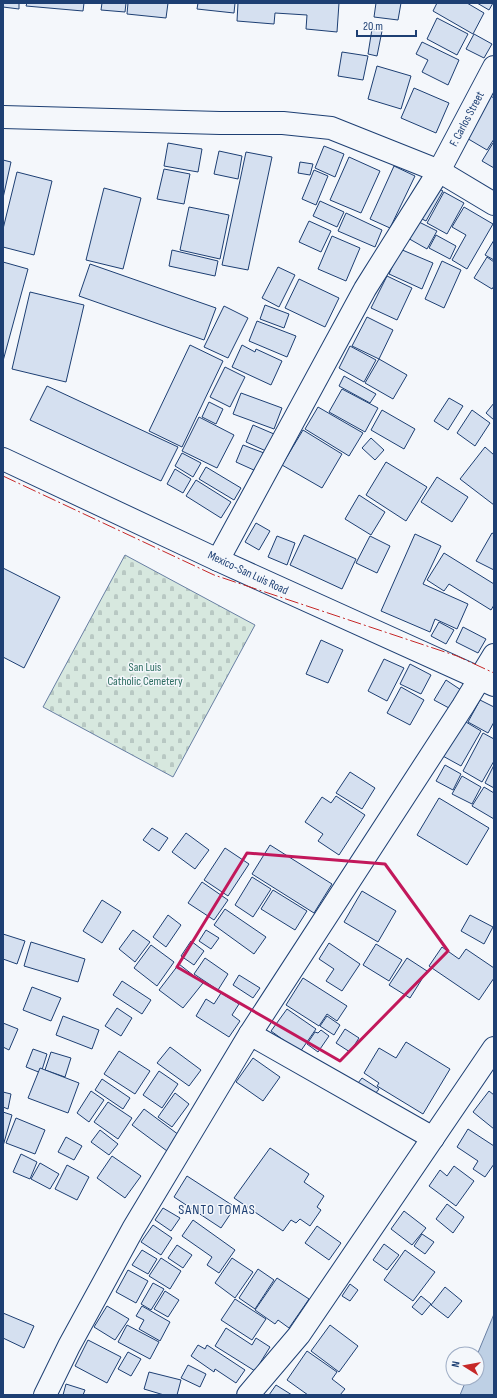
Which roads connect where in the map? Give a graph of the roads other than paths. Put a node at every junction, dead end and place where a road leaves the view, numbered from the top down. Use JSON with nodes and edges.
{"nodes":[{"id":1,"x":494,"y":67,"type":"edge"},
{"id":2,"x":3,"y":117,"type":"edge"},
{"id":3,"x":439,"y":171,"type":"junction"},
{"id":4,"x":494,"y":204,"type":"edge"},
{"id":5,"x":3,"y":459,"type":"edge"},
{"id":6,"x":218,"y":560,"type":"junction"},
{"id":7,"x":494,"y":655,"type":"edge"},
{"id":8,"x":486,"y":682,"type":"edge"},
{"id":9,"x":250,"y":1034,"type":"junction"},
{"id":10,"x":494,"y":1048,"type":"edge"},
{"id":11,"x":433,"y":1138,"type":"junction"},
{"id":12,"x":45,"y":1395,"type":"edge"},
{"id":13,"x":248,"y":1395,"type":"edge"}],
"edges":[{"from":1,"to":3,"type":"street","name":"F. Carlos Street"},
{"from":2,"to":3,"type":"street"},
{"from":3,"to":4,"type":"street"},
{"from":3,"to":6,"type":"street","name":"F. Carlos Street"},
{"from":5,"to":6,"type":"street","name":"Mexico-San Luis Road"},
{"from":6,"to":8,"type":"street","name":"Mexico-San Luis Road"},
{"from":7,"to":8,"type":"street"},
{"from":8,"to":9,"type":"street"},
{"from":9,"to":11,"type":"street"},
{"from":9,"to":12,"type":"street"},
{"from":10,"to":11,"type":"street"},
{"from":11,"to":13,"type":"street"}]}
